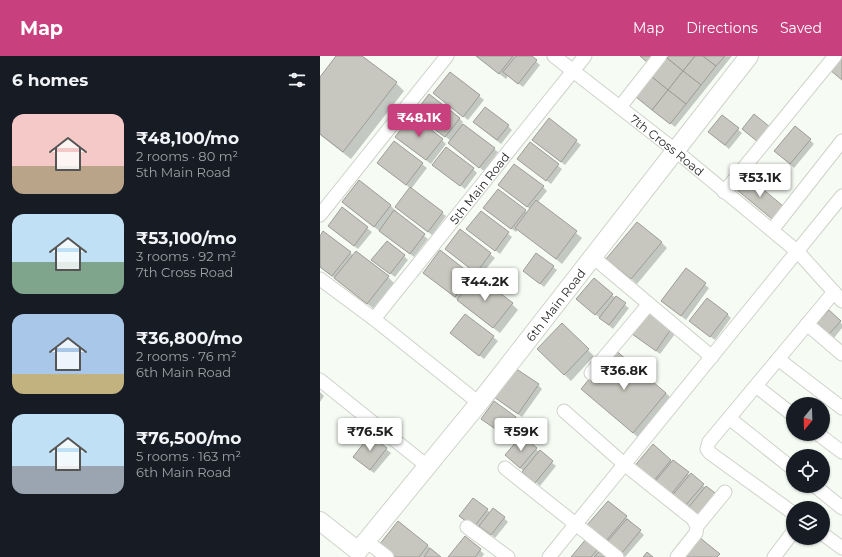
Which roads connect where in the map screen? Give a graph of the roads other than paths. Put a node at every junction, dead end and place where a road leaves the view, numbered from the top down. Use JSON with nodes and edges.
{"nodes":[{"id":1,"x":447,"y":56,"type":"edge"},
{"id":2,"x":554,"y":56,"type":"edge"},
{"id":3,"x":585,"y":56,"type":"edge"},
{"id":4,"x":660,"y":56,"type":"edge"},
{"id":5,"x":749,"y":56,"type":"edge"},
{"id":6,"x":835,"y":56,"type":"edge"},
{"id":7,"x":573,"y":71,"type":"junction"},
{"id":8,"x":620,"y":107,"type":"junction"},
{"id":9,"x":842,"y":141,"type":"edge"},
{"id":10,"x":676,"y":151,"type":"junction"},
{"id":11,"x":724,"y":192,"type":"junction"},
{"id":12,"x":842,"y":196,"type":"edge"},
{"id":13,"x":320,"y":215,"type":"edge"},
{"id":14,"x":772,"y":230,"type":"junction"},
{"id":15,"x":798,"y":252,"type":"junction"},
{"id":16,"x":593,"y":257,"type":"junction"},
{"id":17,"x":320,"y":279,"type":"edge"},
{"id":18,"x":838,"y":297,"type":"edge"},
{"id":19,"x":648,"y":304,"type":"junction"},
{"id":20,"x":374,"y":319,"type":"junction"},
{"id":21,"x":807,"y":324,"type":"junction"},
{"id":22,"x":842,"y":354,"type":"edge"},
{"id":23,"x":712,"y":357,"type":"junction"},
{"id":24,"x":778,"y":359,"type":"junction"},
{"id":25,"x":591,"y":373,"type":"dead end"},
{"id":26,"x":320,"y":380,"type":"edge"},
{"id":27,"x":756,"y":386,"type":"junction"},
{"id":28,"x":479,"y":403,"type":"junction"},
{"id":29,"x":842,"y":408,"type":"edge"},
{"id":30,"x":786,"y":410,"type":"edge"},
{"id":31,"x":564,"y":411,"type":"dead end"},
{"id":32,"x":729,"y":418,"type":"junction"},
{"id":33,"x":827,"y":441,"type":"edge"},
{"id":34,"x":842,"y":452,"type":"edge"},
{"id":35,"x":786,"y":463,"type":"edge"},
{"id":36,"x":624,"y":464,"type":"junction"},
{"id":37,"x":427,"y":466,"type":"junction"},
{"id":38,"x":505,"y":468,"type":"dead end"},
{"id":39,"x":725,"y":492,"type":"dead end"},
{"id":40,"x":824,"y":493,"type":"edge"},
{"id":41,"x":786,"y":508,"type":"edge"},
{"id":42,"x":842,"y":508,"type":"edge"},
{"id":43,"x":320,"y":521,"type":"edge"},
{"id":44,"x":575,"y":525,"type":"junction"},
{"id":45,"x":697,"y":526,"type":"junction"},
{"id":46,"x":467,"y":527,"type":"dead end"},
{"id":47,"x":830,"y":539,"type":"edge"},
{"id":48,"x":786,"y":541,"type":"edge"},
{"id":49,"x":842,"y":548,"type":"edge"},
{"id":50,"x":359,"y":550,"type":"edge"},
{"id":51,"x":387,"y":557,"type":"edge"},
{"id":52,"x":508,"y":557,"type":"edge"},
{"id":53,"x":549,"y":557,"type":"edge"},
{"id":54,"x":617,"y":557,"type":"edge"},
{"id":55,"x":677,"y":557,"type":"edge"},
{"id":56,"x":774,"y":557,"type":"edge"}],
"edges":[{"from":1,"to":13,"type":"street"},
{"from":2,"to":7,"type":"street","name":"7th Cross Road"},
{"from":3,"to":7,"type":"street","name":"5th Main Road"},
{"from":4,"to":8,"type":"street"},
{"from":5,"to":10,"type":"street","name":"6th Main Road"},
{"from":6,"to":11,"type":"street"},
{"from":7,"to":8,"type":"street","name":"7th Cross Road"},
{"from":7,"to":20,"type":"street","name":"5th Main Road"},
{"from":8,"to":10,"type":"street","name":"7th Cross Road"},
{"from":9,"to":14,"type":"street"},
{"from":10,"to":11,"type":"street","name":"7th Cross Road"},
{"from":10,"to":16,"type":"street","name":"6th Main Road"},
{"from":11,"to":14,"type":"street","name":"7th Cross Road"},
{"from":12,"to":15,"type":"street"},
{"from":14,"to":15,"type":"street","name":"7th Cross Road"},
{"from":15,"to":18,"type":"street","name":"7th Cross Road"},
{"from":15,"to":23,"type":"street"},
{"from":16,"to":19,"type":"street"},
{"from":16,"to":28,"type":"street","name":"6th Main Road"},
{"from":17,"to":20,"type":"street"},
{"from":18,"to":21,"type":"street"},
{"from":19,"to":23,"type":"street"},
{"from":19,"to":25,"type":"street"},
{"from":20,"to":28,"type":"street"},
{"from":21,"to":22,"type":"street"},
{"from":21,"to":24,"type":"street"},
{"from":23,"to":36,"type":"street"},
{"from":24,"to":27,"type":"street"},
{"from":24,"to":29,"type":"street"},
{"from":26,"to":37,"type":"street"},
{"from":27,"to":30,"type":"street"},
{"from":27,"to":32,"type":"street"},
{"from":28,"to":37,"type":"street","name":"6th Main Road"},
{"from":31,"to":36,"type":"street"},
{"from":32,"to":35,"type":"street"},
{"from":32,"to":41,"type":"street"},
{"from":33,"to":34,"type":"street"},
{"from":36,"to":44,"type":"street"},
{"from":36,"to":45,"type":"street"},
{"from":37,"to":50,"type":"street","name":"6th Main Road"},
{"from":38,"to":44,"type":"street"},
{"from":39,"to":45,"type":"street"},
{"from":40,"to":42,"type":"street"},
{"from":43,"to":50,"type":"street"},
{"from":44,"to":53,"type":"street"},
{"from":44,"to":54,"type":"street"},
{"from":45,"to":55,"type":"street"},
{"from":46,"to":52,"type":"street"},
{"from":47,"to":49,"type":"street"},
{"from":48,"to":56,"type":"street"},
{"from":50,"to":51,"type":"street"}]}
